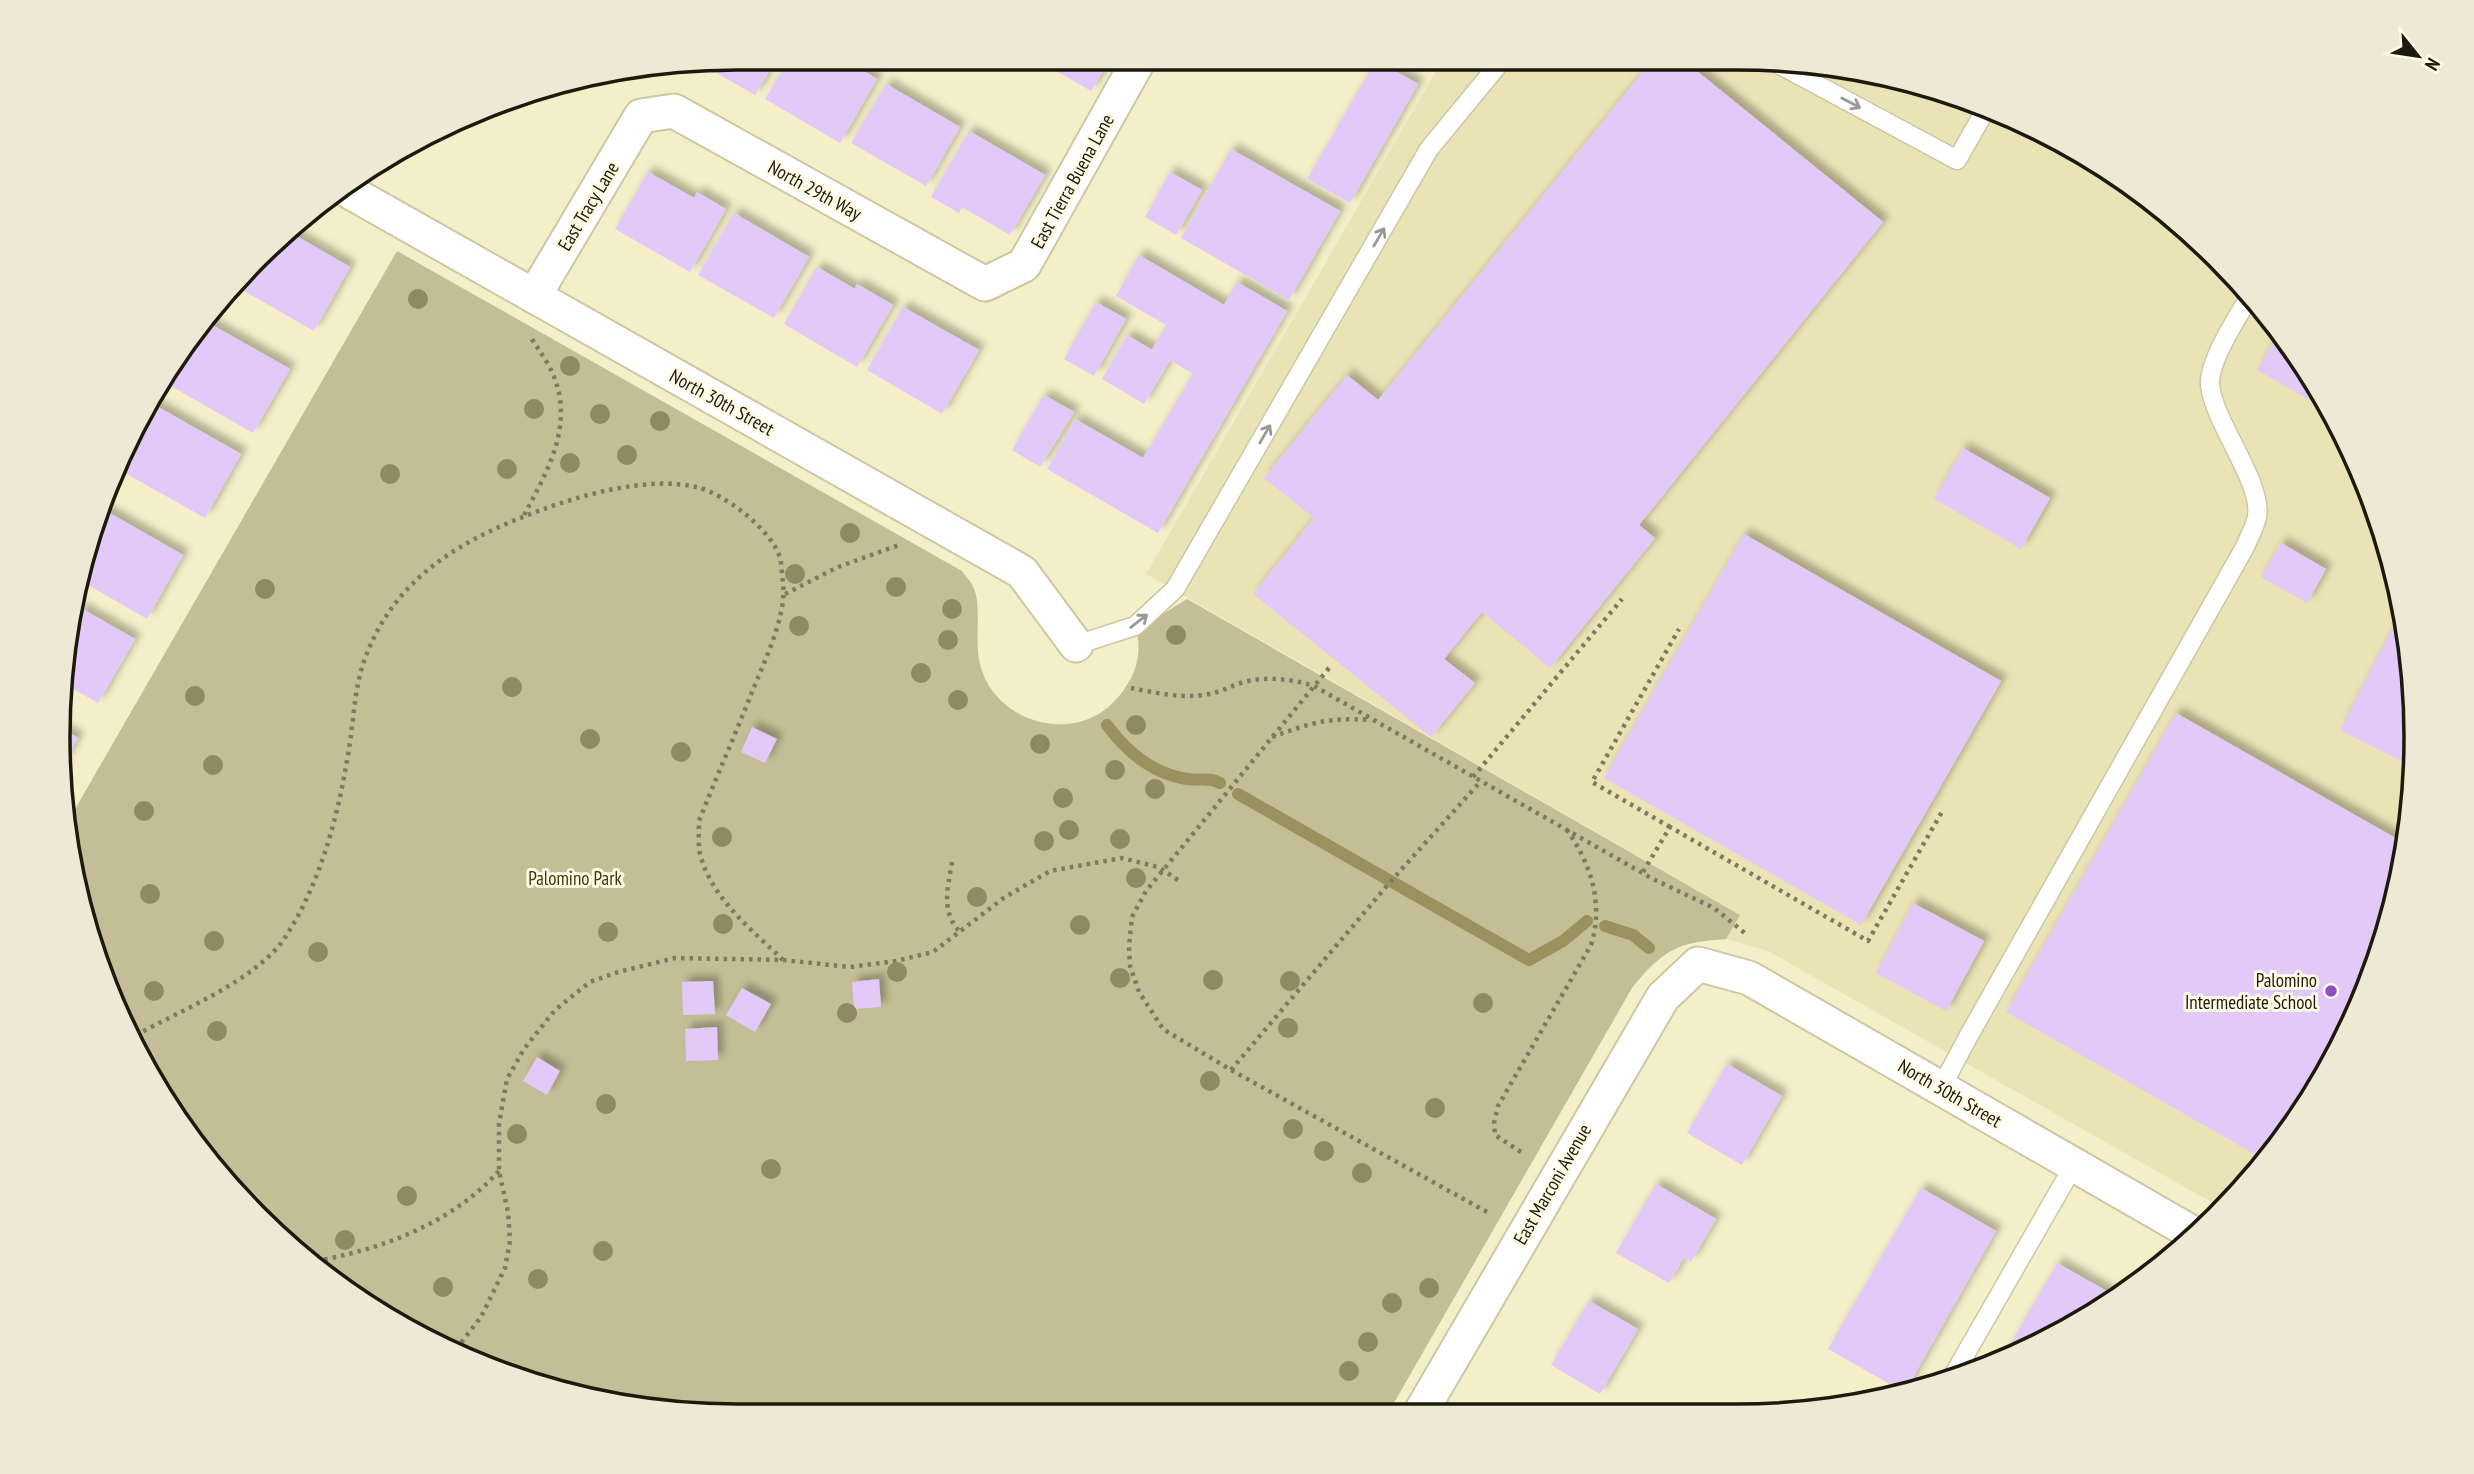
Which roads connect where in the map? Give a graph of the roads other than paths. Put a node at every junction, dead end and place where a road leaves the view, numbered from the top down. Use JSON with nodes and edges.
{"nodes":[{"id":1,"x":1133,"y":70,"type":"edge"},
{"id":2,"x":1494,"y":70,"type":"edge"},
{"id":3,"x":1794,"y":73,"type":"edge"},
{"id":4,"x":641,"y":116,"type":"joint"},
{"id":5,"x":1982,"y":117,"type":"edge"},
{"id":6,"x":351,"y":193,"type":"edge"},
{"id":7,"x":985,"y":284,"type":"joint"},
{"id":8,"x":534,"y":296,"type":"junction"},
{"id":9,"x":2244,"y":305,"type":"edge"},
{"id":10,"x":1076,"y":645,"type":"joint"},
{"id":11,"x":1698,"y":964,"type":"joint"},
{"id":12,"x":1941,"y":1088,"type":"junction"},
{"id":13,"x":2074,"y":1165,"type":"junction"},
{"id":14,"x":2186,"y":1229,"type":"edge"},
{"id":15,"x":1959,"y":1366,"type":"edge"},
{"id":16,"x":1425,"y":1404,"type":"edge"}],
"edges":[{"from":1,"to":7,"type":"street","name":"East Tierra Buena Lane"},
{"from":10,"to":2,"type":"lane","one_way":true},
{"from":3,"to":5,"type":"lane","one_way":true},
{"from":4,"to":7,"type":"street","name":"North 29th Way"},
{"from":4,"to":8,"type":"street","name":"East Tracy Lane"},
{"from":6,"to":8,"type":"street","name":"North 30th Street"},
{"from":8,"to":10,"type":"street","name":"North 30th Street"},
{"from":9,"to":12,"type":"lane"},
{"from":11,"to":12,"type":"street","name":"North 30th Street"},
{"from":11,"to":16,"type":"street","name":"East Marconi Avenue"},
{"from":12,"to":13,"type":"street","name":"North 30th Street"},
{"from":13,"to":14,"type":"street","name":"North 30th Street"},
{"from":13,"to":15,"type":"lane"}]}
